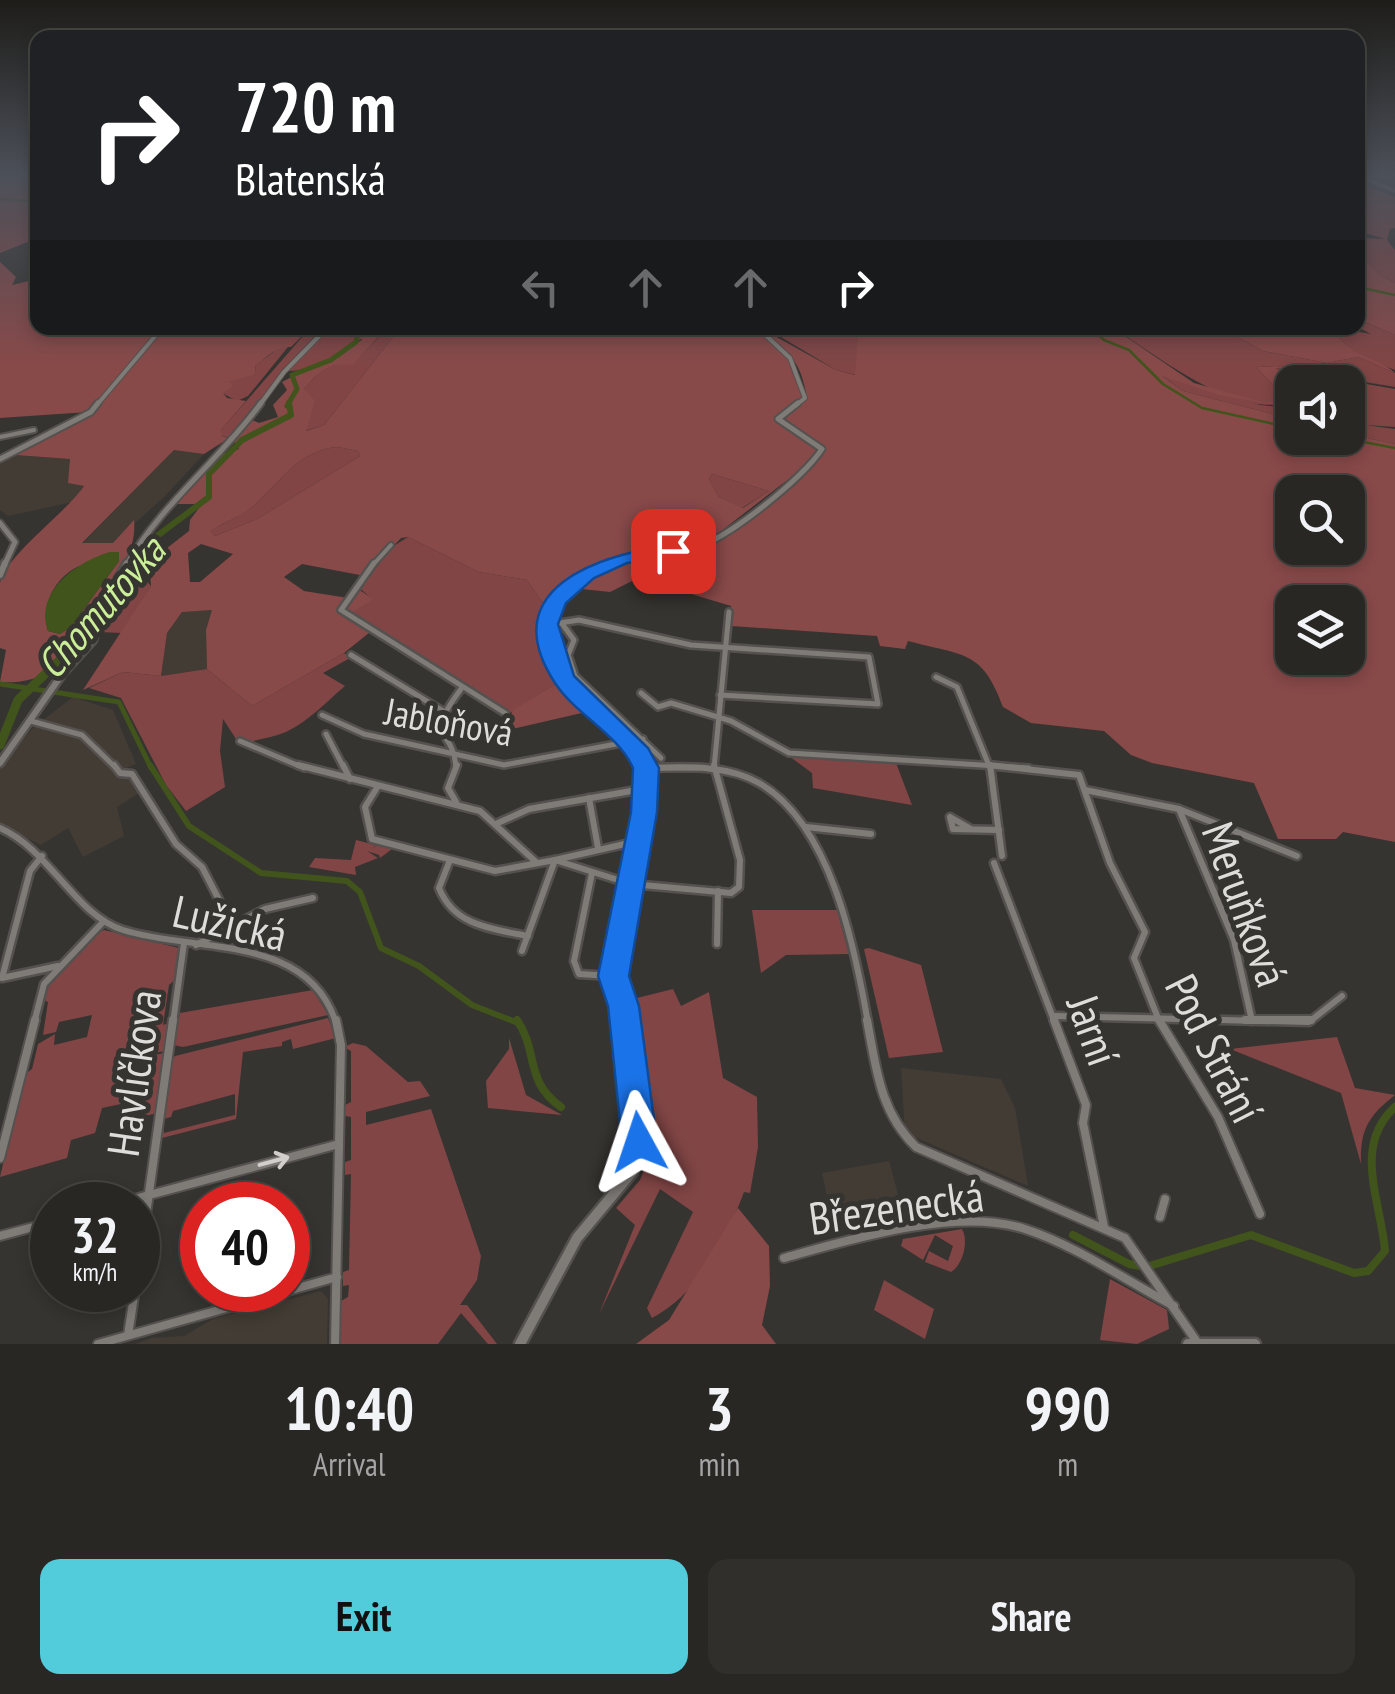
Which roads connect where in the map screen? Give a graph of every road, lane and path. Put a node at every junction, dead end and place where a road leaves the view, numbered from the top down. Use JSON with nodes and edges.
{"nodes":[{"id":1,"x":156,"y":335,"type":"edge"},
{"id":2,"x":321,"y":335,"type":"edge"},
{"id":3,"x":766,"y":335,"type":"edge"},
{"id":4,"x":34,"y":430,"type":"dead end"},
{"id":5,"x":0,"y":437,"type":"edge"},
{"id":6,"x":0,"y":460,"type":"edge"},
{"id":7,"x":0,"y":523,"type":"edge"},
{"id":8,"x":391,"y":545,"type":"dead end"},
{"id":9,"x":0,"y":575,"type":"edge"},
{"id":10,"x":729,"y":612,"type":"dead end"},
{"id":11,"x":547,"y":624,"type":"junction"},
{"id":12,"x":562,"y":624,"type":"junction"},
{"id":13,"x":725,"y":648,"type":"junction"},
{"id":14,"x":352,"y":655,"type":"dead end"},
{"id":15,"x":936,"y":677,"type":"dead end"},
{"id":16,"x":461,"y":688,"type":"junction"},
{"id":17,"x":640,"y":694,"type":"dead end"},
{"id":18,"x":720,"y":695,"type":"junction"},
{"id":19,"x":444,"y":711,"type":"junction"},
{"id":20,"x":505,"y":713,"type":"dead end"},
{"id":21,"x":322,"y":715,"type":"dead end"},
{"id":22,"x":718,"y":718,"type":"junction"},
{"id":23,"x":31,"y":721,"type":"junction"},
{"id":24,"x":326,"y":734,"type":"dead end"},
{"id":25,"x":643,"y":739,"type":"junction"},
{"id":26,"x":240,"y":740,"type":"dead end"},
{"id":27,"x":630,"y":744,"type":"junction"},
{"id":28,"x":456,"y":756,"type":"junction"},
{"id":29,"x":661,"y":758,"type":"dead end"},
{"id":30,"x":0,"y":763,"type":"edge"},
{"id":31,"x":990,"y":765,"type":"junction"},
{"id":32,"x":646,"y":768,"type":"junction"},
{"id":33,"x":715,"y":768,"type":"junction"},
{"id":34,"x":350,"y":779,"type":"junction"},
{"id":35,"x":378,"y":786,"type":"junction"},
{"id":36,"x":648,"y":788,"type":"junction"},
{"id":37,"x":1085,"y":790,"type":"junction"},
{"id":38,"x":589,"y":798,"type":"junction"},
{"id":39,"x":458,"y":804,"type":"junction"},
{"id":40,"x":1179,"y":809,"type":"junction"},
{"id":41,"x":498,"y":823,"type":"junction"},
{"id":42,"x":806,"y":827,"type":"junction"},
{"id":43,"x":0,"y":828,"type":"edge"},
{"id":44,"x":971,"y":830,"type":"dead end"},
{"id":45,"x":998,"y":830,"type":"junction"},
{"id":46,"x":871,"y":834,"type":"dead end"},
{"id":47,"x":638,"y":841,"type":"junction"},
{"id":48,"x":598,"y":848,"type":"junction"},
{"id":49,"x":42,"y":856,"type":"junction"},
{"id":50,"x":1002,"y":856,"type":"dead end"},
{"id":51,"x":1297,"y":856,"type":"dead end"},
{"id":52,"x":450,"y":860,"type":"junction"},
{"id":53,"x":555,"y":860,"type":"junction"},
{"id":54,"x":536,"y":862,"type":"junction"},
{"id":55,"x":994,"y":863,"type":"dead end"},
{"id":56,"x":592,"y":873,"type":"junction"},
{"id":57,"x":630,"y":884,"type":"junction"},
{"id":58,"x":718,"y":892,"type":"junction"},
{"id":59,"x":313,"y":898,"type":"dead end"},
{"id":60,"x":103,"y":922,"type":"junction"},
{"id":61,"x":230,"y":923,"type":"junction"},
{"id":62,"x":528,"y":936,"type":"junction"},
{"id":63,"x":184,"y":943,"type":"junction"},
{"id":64,"x":717,"y":944,"type":"dead end"},
{"id":65,"x":196,"y":946,"type":"junction"},
{"id":66,"x":522,"y":951,"type":"dead end"},
{"id":67,"x":58,"y":966,"type":"junction"},
{"id":68,"x":613,"y":976,"type":"junction"},
{"id":69,"x":1342,"y":996,"type":"dead end"},
{"id":70,"x":1054,"y":1016,"type":"junction"},
{"id":71,"x":1158,"y":1019,"type":"junction"},
{"id":72,"x":1252,"y":1021,"type":"junction"},
{"id":73,"x":5,"y":1118,"type":"edge"},
{"id":74,"x":339,"y":1144,"type":"junction"},
{"id":75,"x":0,"y":1158,"type":"edge"},
{"id":76,"x":151,"y":1182,"type":"edge"},
{"id":77,"x":160,"y":1192,"type":"edge"},
{"id":78,"x":1165,"y":1200,"type":"dead end"},
{"id":79,"x":1260,"y":1214,"type":"dead end"},
{"id":80,"x":1160,"y":1217,"type":"dead end"},
{"id":81,"x":1104,"y":1227,"type":"junction"},
{"id":82,"x":30,"y":1228,"type":"edge"},
{"id":83,"x":0,"y":1236,"type":"edge"},
{"id":84,"x":784,"y":1258,"type":"dead end"},
{"id":85,"x":337,"y":1277,"type":"junction"},
{"id":86,"x":1177,"y":1307,"type":"junction"},
{"id":87,"x":132,"y":1312,"type":"edge"},
{"id":88,"x":128,"y":1335,"type":"junction"},
{"id":89,"x":1192,"y":1343,"type":"edge"},
{"id":90,"x":98,"y":1344,"type":"edge"},
{"id":91,"x":335,"y":1344,"type":"edge"},
{"id":92,"x":520,"y":1344,"type":"edge"},
{"id":93,"x":1255,"y":1344,"type":"edge"}],
"edges":[{"from":1,"to":6,"type":"street"},
{"from":2,"to":23,"type":"street"},
{"from":3,"to":11,"type":"street"},
{"from":4,"to":5,"type":"street"},
{"from":7,"to":9,"type":"street"},
{"from":8,"to":16,"type":"street"},
{"from":10,"to":13,"type":"street"},
{"from":11,"to":12,"type":"street"},
{"from":11,"to":27,"type":"street"},
{"from":12,"to":13,"type":"street"},
{"from":12,"to":25,"type":"street"},
{"from":13,"to":18,"type":"street"},
{"from":13,"to":18,"type":"street"},
{"from":14,"to":19,"type":"street"},
{"from":15,"to":31,"type":"street"},
{"from":16,"to":19,"type":"street"},
{"from":16,"to":20,"type":"street"},
{"from":17,"to":22,"type":"street"},
{"from":18,"to":22,"type":"street"},
{"from":19,"to":28,"type":"street"},
{"from":21,"to":28,"type":"street","name":"Jabloňová"},
{"from":22,"to":31,"type":"street"},
{"from":22,"to":33,"type":"street"},
{"from":23,"to":30,"type":"street"},
{"from":23,"to":61,"type":"street"},
{"from":24,"to":34,"type":"street"},
{"from":25,"to":27,"type":"street","name":"Jabloňová"},
{"from":25,"to":29,"type":"street"},
{"from":26,"to":34,"type":"street"},
{"from":27,"to":28,"type":"street","name":"Jabloňová"},
{"from":27,"to":32,"type":"street"},
{"from":28,"to":39,"type":"street"},
{"from":31,"to":37,"type":"street"},
{"from":31,"to":45,"type":"street"},
{"from":32,"to":33,"type":"street"},
{"from":32,"to":36,"type":"street"},
{"from":33,"to":42,"type":"street"},
{"from":33,"to":58,"type":"street"},
{"from":34,"to":35,"type":"street"},
{"from":35,"to":39,"type":"street"},
{"from":35,"to":52,"type":"street"},
{"from":36,"to":38,"type":"street"},
{"from":36,"to":47,"type":"street"},
{"from":37,"to":40,"type":"street"},
{"from":37,"to":71,"type":"street","name":"Pod Strání"},
{"from":38,"to":41,"type":"street"},
{"from":38,"to":48,"type":"street"},
{"from":39,"to":41,"type":"street"},
{"from":40,"to":51,"type":"street"},
{"from":40,"to":72,"type":"street","name":"Meruňková"},
{"from":41,"to":54,"type":"street"},
{"from":42,"to":46,"type":"street"},
{"from":42,"to":81,"type":"street"},
{"from":43,"to":49,"type":"street"},
{"from":44,"to":45,"type":"street"},
{"from":45,"to":50,"type":"street"},
{"from":47,"to":48,"type":"street"},
{"from":47,"to":57,"type":"street"},
{"from":48,"to":53,"type":"street"},
{"from":49,"to":60,"type":"street"},
{"from":49,"to":67,"type":"street"},
{"from":52,"to":54,"type":"street"},
{"from":52,"to":62,"type":"street"},
{"from":53,"to":54,"type":"street"},
{"from":53,"to":56,"type":"street"},
{"from":53,"to":62,"type":"street"},
{"from":55,"to":70,"type":"street","name":"Jarní"},
{"from":56,"to":57,"type":"street"},
{"from":56,"to":68,"type":"street"},
{"from":57,"to":58,"type":"street"},
{"from":57,"to":68,"type":"street"},
{"from":58,"to":64,"type":"street"},
{"from":59,"to":61,"type":"street"},
{"from":60,"to":63,"type":"street","name":"Lužická"},
{"from":60,"to":67,"type":"street"},
{"from":61,"to":65,"type":"street"},
{"from":62,"to":66,"type":"street"},
{"from":63,"to":65,"type":"street","name":"Lužická"},
{"from":63,"to":76,"type":"street","name":"Havlíčkova"},
{"from":65,"to":74,"type":"street","name":"Lužická"},
{"from":67,"to":73,"type":"street"},
{"from":68,"to":92,"type":"street"},
{"from":69,"to":72,"type":"street"},
{"from":70,"to":71,"type":"street"},
{"from":70,"to":81,"type":"street","name":"Jarní"},
{"from":71,"to":72,"type":"street"},
{"from":71,"to":79,"type":"street","name":"Pod Strání"},
{"from":73,"to":75,"type":"street"},
{"from":77,"to":74,"type":"street","one_way":true},
{"from":74,"to":85,"type":"street","name":"Lužická"},
{"from":78,"to":80,"type":"street"},
{"from":81,"to":86,"type":"street"},
{"from":82,"to":83,"type":"street"},
{"from":84,"to":86,"type":"street","name":"Březenecká"},
{"from":85,"to":88,"type":"street"},
{"from":85,"to":91,"type":"street","name":"Lužická"},
{"from":86,"to":89,"type":"street"},
{"from":87,"to":88,"type":"street"},
{"from":88,"to":90,"type":"street"},
{"from":89,"to":93,"type":"street"}]}
